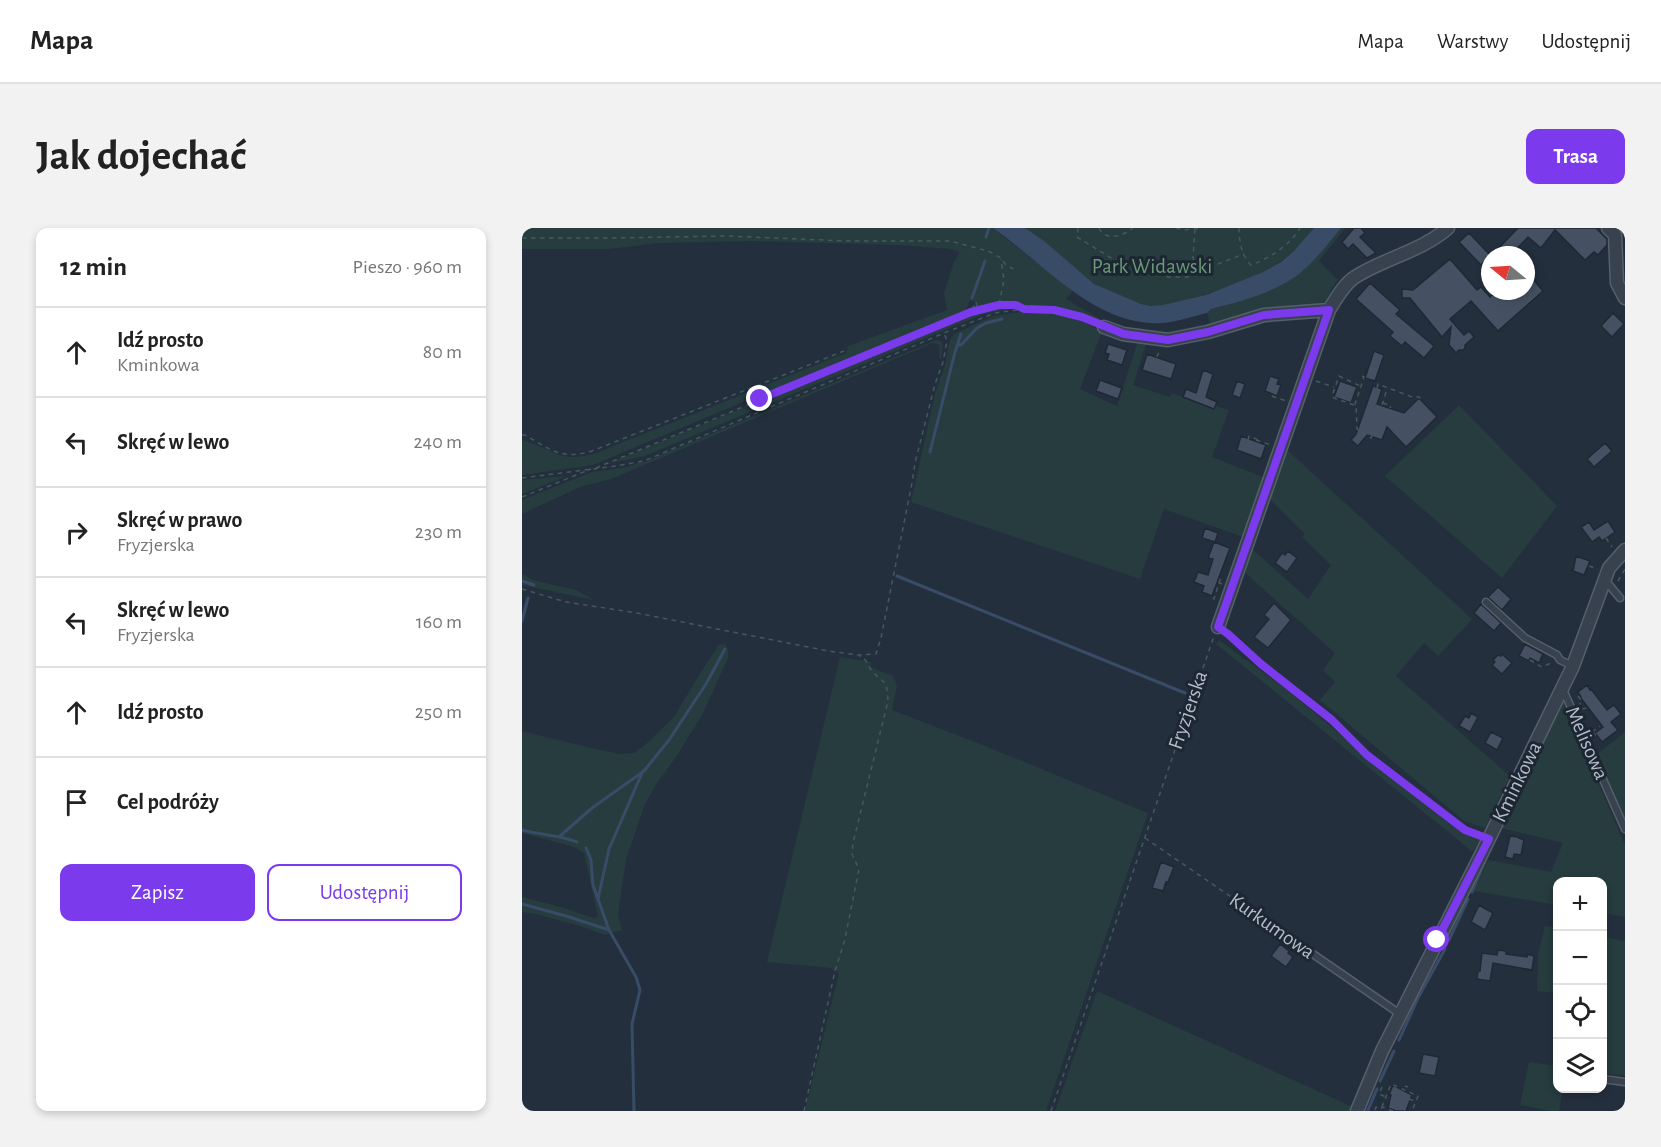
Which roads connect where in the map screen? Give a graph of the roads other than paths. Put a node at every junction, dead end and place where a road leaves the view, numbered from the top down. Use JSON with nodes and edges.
{"nodes":[{"id":1,"x":1448,"y":228,"type":"edge"},
{"id":2,"x":1616,"y":232,"type":"edge"},
{"id":3,"x":1625,"y":298,"type":"edge"},
{"id":4,"x":1329,"y":310,"type":"junction"},
{"id":5,"x":1104,"y":327,"type":"road end"},
{"id":6,"x":1625,"y":550,"type":"edge"},
{"id":7,"x":1610,"y":583,"type":"junction"},
{"id":8,"x":1620,"y":598,"type":"dead end"},
{"id":9,"x":1486,"y":602,"type":"dead end"},
{"id":10,"x":1218,"y":627,"type":"road end"},
{"id":11,"x":1573,"y":666,"type":"junction"},
{"id":12,"x":1561,"y":692,"type":"junction"},
{"id":13,"x":1625,"y":830,"type":"edge"},
{"id":14,"x":1246,"y":908,"type":"road end"},
{"id":15,"x":1400,"y":1014,"type":"junction"},
{"id":16,"x":1607,"y":1080,"type":"edge"},
{"id":17,"x":1625,"y":1082,"type":"edge"},
{"id":18,"x":1357,"y":1111,"type":"edge"}],
"edges":[{"from":1,"to":4,"type":"street"},
{"from":2,"to":3,"type":"street"},
{"from":4,"to":5,"type":"street"},
{"from":4,"to":10,"type":"street"},
{"from":6,"to":7,"type":"street","name":"Kminkowa"},
{"from":7,"to":8,"type":"lane"},
{"from":7,"to":11,"type":"street","name":"Kminkowa"},
{"from":9,"to":11,"type":"lane"},
{"from":11,"to":12,"type":"street","name":"Kminkowa"},
{"from":12,"to":13,"type":"lane","name":"Melisowa"},
{"from":12,"to":15,"type":"street","name":"Kminkowa"},
{"from":14,"to":15,"type":"lane","name":"Kurkumowa"},
{"from":15,"to":18,"type":"street","name":"Kminkowa"},
{"from":16,"to":17,"type":"lane"}]}
